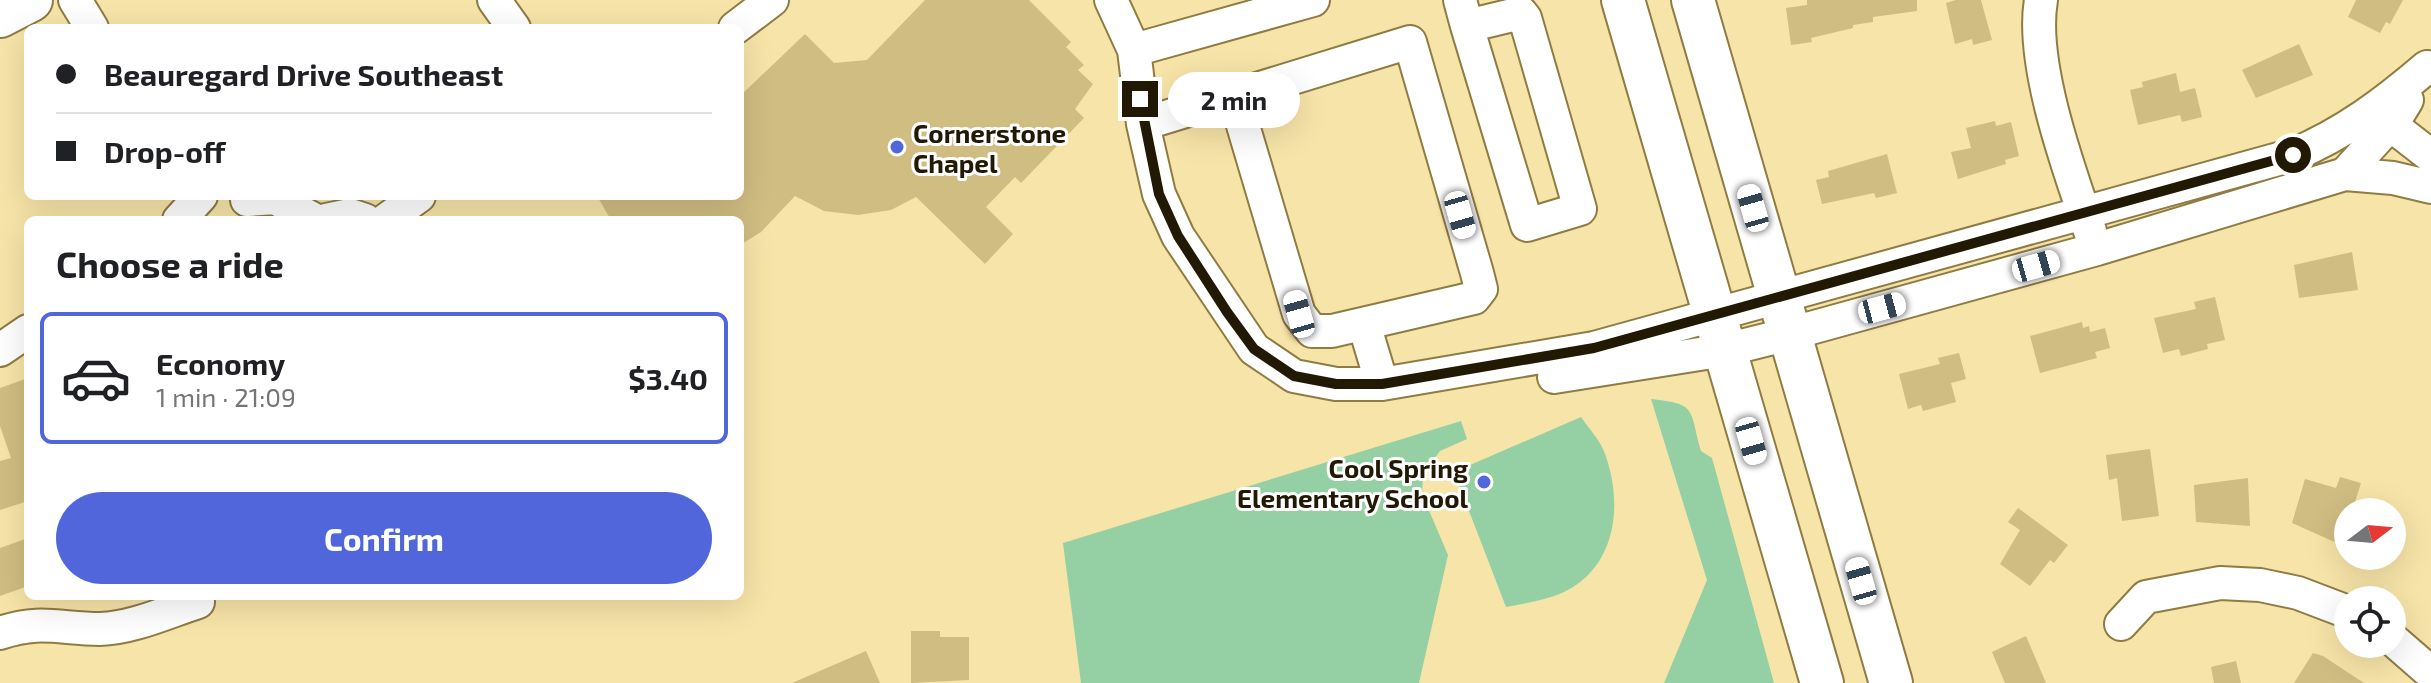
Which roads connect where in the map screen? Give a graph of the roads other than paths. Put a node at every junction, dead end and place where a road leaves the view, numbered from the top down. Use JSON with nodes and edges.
{"nodes":[{"id":1,"x":31,"y":0,"type":"edge"},
{"id":2,"x":75,"y":0,"type":"edge"},
{"id":3,"x":494,"y":0,"type":"edge"},
{"id":4,"x":772,"y":0,"type":"edge"},
{"id":5,"x":1111,"y":0,"type":"edge"},
{"id":6,"x":1313,"y":0,"type":"edge"},
{"id":7,"x":1623,"y":0,"type":"edge"},
{"id":8,"x":1693,"y":0,"type":"edge"},
{"id":9,"x":2041,"y":0,"type":"edge"},
{"id":10,"x":1463,"y":13,"type":"edge"},
{"id":11,"x":0,"y":16,"type":"edge"},
{"id":12,"x":90,"y":24,"type":"edge"},
{"id":13,"x":511,"y":24,"type":"edge"},
{"id":14,"x":740,"y":24,"type":"edge"},
{"id":15,"x":1134,"y":50,"type":"junction"},
{"id":16,"x":2429,"y":62,"type":"edge"},
{"id":17,"x":1234,"y":95,"type":"junction"},
{"id":18,"x":2388,"y":112,"type":"junction"},
{"id":19,"x":1143,"y":124,"type":"junction"},
{"id":20,"x":2431,"y":128,"type":"edge"},
{"id":21,"x":2431,"y":156,"type":"edge"},
{"id":22,"x":2345,"y":174,"type":"junction"},
{"id":23,"x":2431,"y":187,"type":"edge"},
{"id":24,"x":197,"y":200,"type":"edge"},
{"id":25,"x":279,"y":200,"type":"edge"},
{"id":26,"x":414,"y":200,"type":"edge"},
{"id":27,"x":2083,"y":211,"type":"junction"},
{"id":28,"x":183,"y":216,"type":"edge"},
{"id":29,"x":308,"y":216,"type":"edge"},
{"id":30,"x":392,"y":216,"type":"edge"},
{"id":31,"x":2097,"y":249,"type":"junction"},
{"id":32,"x":1784,"y":316,"type":"junction"},
{"id":33,"x":1364,"y":324,"type":"junction"},
{"id":34,"x":1720,"y":332,"type":"junction"},
{"id":35,"x":24,"y":334,"type":"edge"},
{"id":36,"x":0,"y":350,"type":"edge"},
{"id":37,"x":1382,"y":384,"type":"junction"},
{"id":38,"x":196,"y":600,"type":"edge"},
{"id":39,"x":2334,"y":607,"type":"edge"},
{"id":40,"x":2121,"y":624,"type":"dead end"},
{"id":41,"x":0,"y":633,"type":"edge"},
{"id":42,"x":2406,"y":651,"type":"edge"},
{"id":43,"x":2431,"y":673,"type":"edge"},
{"id":44,"x":1822,"y":683,"type":"edge"},
{"id":45,"x":1891,"y":683,"type":"edge"}],
"edges":[{"from":1,"to":11,"type":"main road"},
{"from":2,"to":12,"type":"street"},
{"from":3,"to":13,"type":"street"},
{"from":4,"to":14,"type":"street"},
{"from":5,"to":15,"type":"street"},
{"from":6,"to":15,"type":"street"},
{"from":7,"to":34,"type":"main road"},
{"from":8,"to":32,"type":"main road"},
{"from":9,"to":27,"type":"street"},
{"from":10,"to":10,"type":"street"},
{"from":15,"to":19,"type":"street"},
{"from":16,"to":18,"type":"street"},
{"from":17,"to":19,"type":"street"},
{"from":17,"to":33,"type":"street"},
{"from":17,"to":33,"type":"street"},
{"from":18,"to":20,"type":"street"},
{"from":18,"to":21,"type":"street"},
{"from":18,"to":22,"type":"street"},
{"from":18,"to":27,"type":"street"},
{"from":19,"to":37,"type":"street"},
{"from":22,"to":23,"type":"street"},
{"from":22,"to":31,"type":"street"},
{"from":24,"to":28,"type":"street"},
{"from":25,"to":29,"type":"street"},
{"from":26,"to":30,"type":"street"},
{"from":27,"to":31,"type":"street"},
{"from":27,"to":32,"type":"street"},
{"from":31,"to":32,"type":"street"},
{"from":32,"to":34,"type":"street"},
{"from":32,"to":45,"type":"main road"},
{"from":33,"to":37,"type":"street"},
{"from":34,"to":37,"type":"street"},
{"from":34,"to":44,"type":"main road"},
{"from":35,"to":36,"type":"street"},
{"from":38,"to":41,"type":"street"},
{"from":39,"to":40,"type":"street"},
{"from":42,"to":43,"type":"street"}]}
